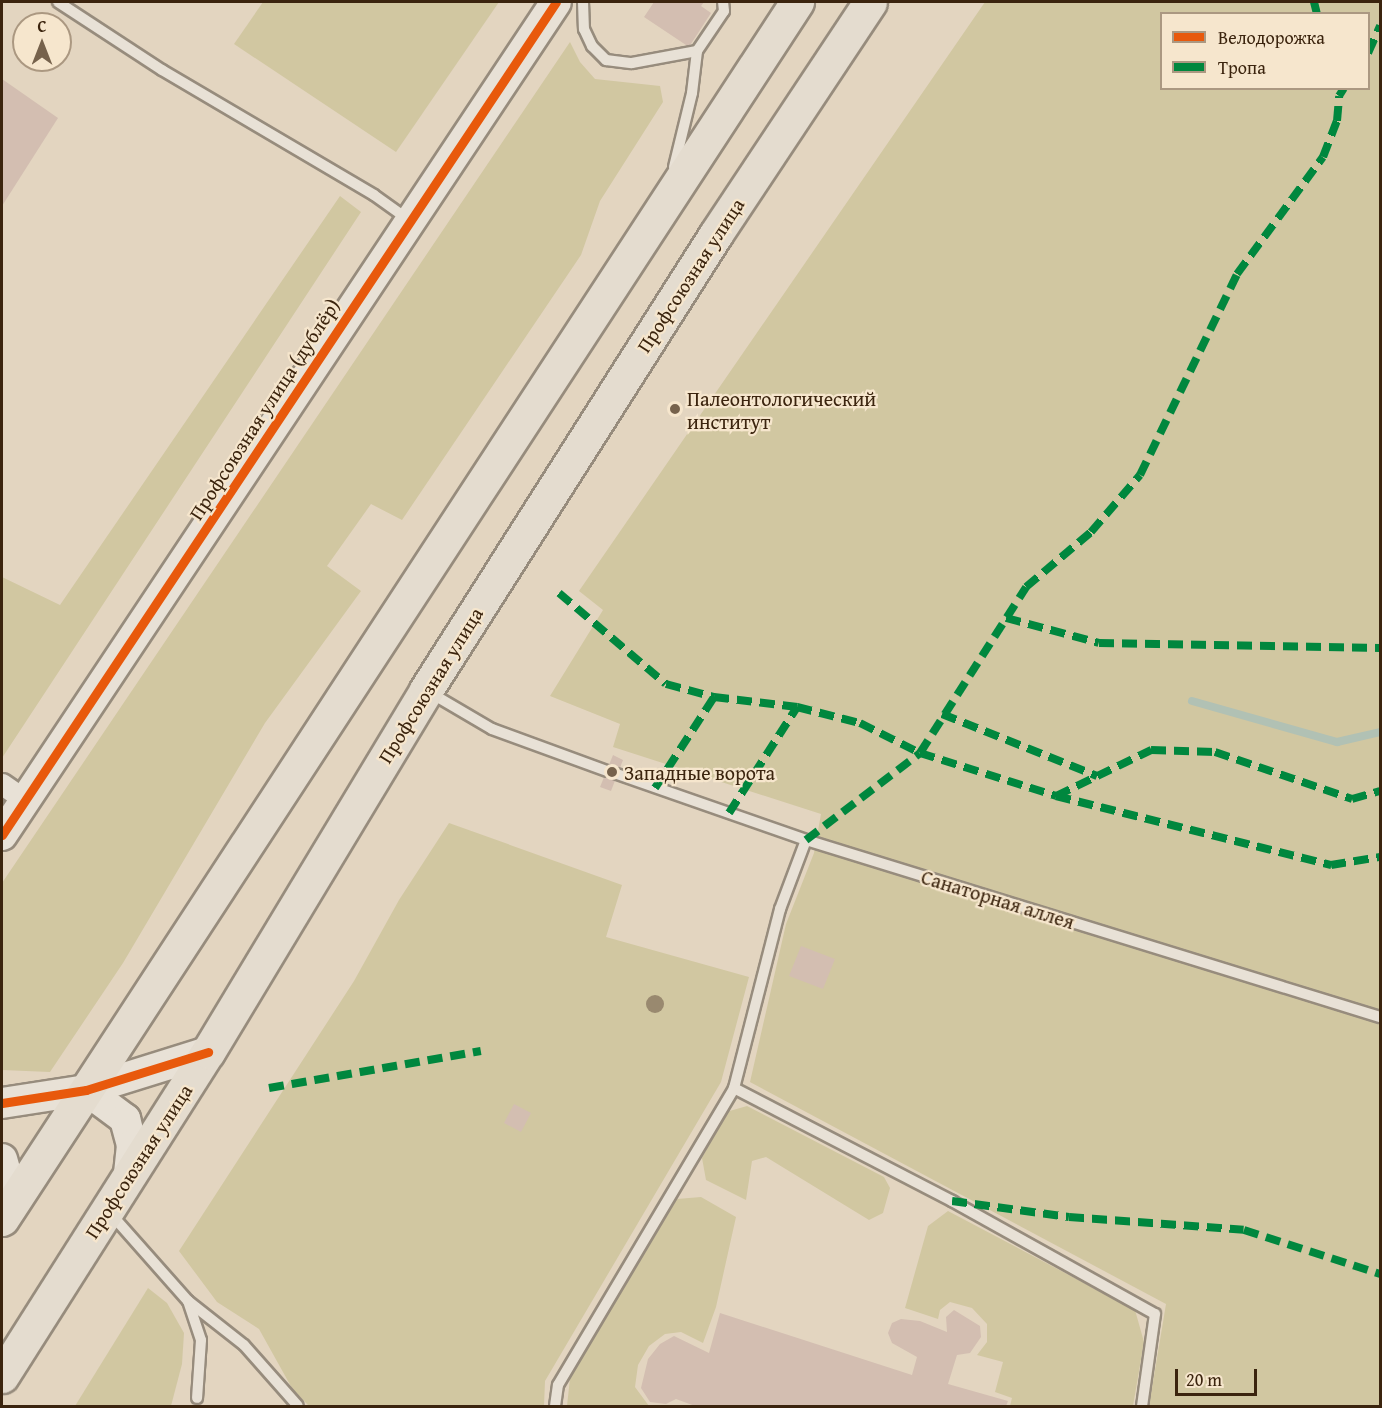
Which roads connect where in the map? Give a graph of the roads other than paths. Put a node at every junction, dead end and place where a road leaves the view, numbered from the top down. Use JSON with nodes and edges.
{"nodes":[{"id":1,"x":59,"y":2,"type":"edge"},
{"id":2,"x":556,"y":2,"type":"edge"},
{"id":3,"x":583,"y":2,"type":"edge"},
{"id":4,"x":723,"y":2,"type":"edge"},
{"id":5,"x":797,"y":2,"type":"edge"},
{"id":6,"x":870,"y":2,"type":"edge"},
{"id":7,"x":697,"y":51,"type":"junction"},
{"id":8,"x":666,"y":203,"type":"junction"},
{"id":9,"x":410,"y":220,"type":"junction"},
{"id":10,"x":426,"y":690,"type":"junction"},
{"id":11,"x":14,"y":792,"type":"edge"},
{"id":12,"x":2,"y":836,"type":"edge"},
{"id":13,"x":806,"y":840,"type":"junction"},
{"id":14,"x":1380,"y":1017,"type":"edge"},
{"id":15,"x":208,"y":1052,"type":"junction"},
{"id":16,"x":734,"y":1088,"type":"junction"},
{"id":17,"x":86,"y":1090,"type":"junction"},
{"id":18,"x":2,"y":1103,"type":"edge"},
{"id":19,"x":2,"y":1159,"type":"edge"},
{"id":20,"x":129,"y":1175,"type":"junction"},
{"id":21,"x":107,"y":1209,"type":"junction"},
{"id":22,"x":2,"y":1219,"type":"edge"},
{"id":23,"x":188,"y":1301,"type":"junction"},
{"id":24,"x":2,"y":1376,"type":"edge"},
{"id":25,"x":197,"y":1398,"type":"dead end"},
{"id":26,"x":298,"y":1407,"type":"edge"},
{"id":27,"x":555,"y":1407,"type":"edge"},
{"id":28,"x":1142,"y":1407,"type":"edge"}],
"edges":[{"from":1,"to":9,"type":"lane"},
{"from":2,"to":9,"type":"street","name":"Профсоюзная улица (дублёр)"},
{"from":3,"to":7,"type":"lane"},
{"from":4,"to":7,"type":"lane"},
{"from":5,"to":8,"type":"main road"},
{"from":6,"to":10,"type":"main road","name":"Профсоюзная улица"},
{"from":7,"to":8,"type":"lane"},
{"from":8,"to":17,"type":"main road"},
{"from":9,"to":11,"type":"street","name":"Профсоюзная улица (дублёр)"},
{"from":10,"to":13,"type":"lane","name":"Санаторная аллея"},
{"from":10,"to":15,"type":"main road","name":"Профсоюзная улица"},
{"from":11,"to":12,"type":"street","name":"Профсоюзная улица (дублёр)"},
{"from":13,"to":14,"type":"lane","name":"Санаторная аллея"},
{"from":13,"to":16,"type":"lane"},
{"from":15,"to":17,"type":"street"},
{"from":15,"to":20,"type":"main road","name":"Профсоюзная улица"},
{"from":16,"to":27,"type":"lane"},
{"from":16,"to":28,"type":"lane"},
{"from":17,"to":18,"type":"street"},
{"from":17,"to":20,"type":"street"},
{"from":17,"to":22,"type":"main road"},
{"from":19,"to":22,"type":"street"},
{"from":20,"to":21,"type":"main road","name":"Профсоюзная улица"},
{"from":21,"to":23,"type":"lane"},
{"from":21,"to":24,"type":"main road","name":"Профсоюзная улица"},
{"from":23,"to":25,"type":"lane"},
{"from":23,"to":26,"type":"lane"}]}
